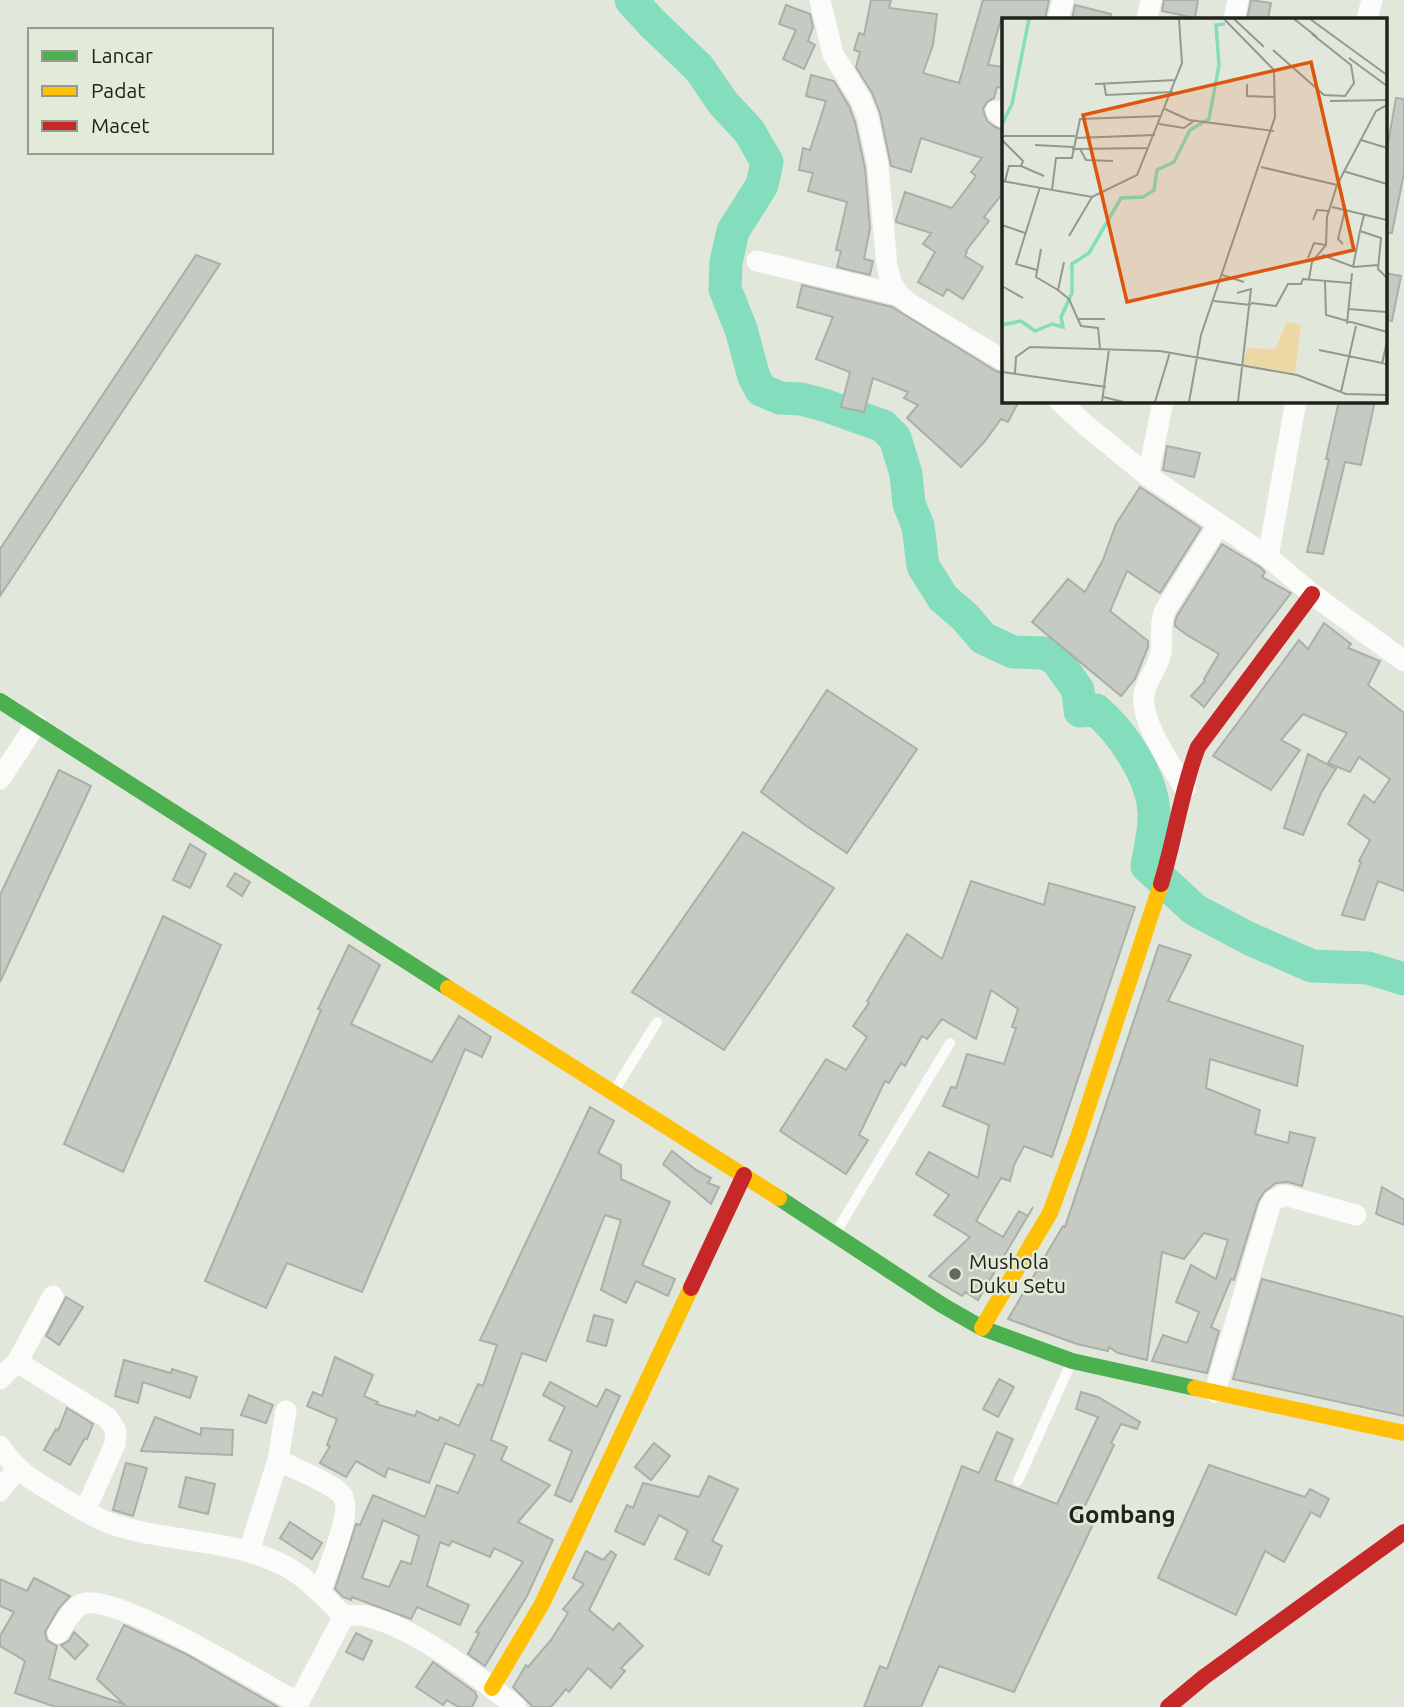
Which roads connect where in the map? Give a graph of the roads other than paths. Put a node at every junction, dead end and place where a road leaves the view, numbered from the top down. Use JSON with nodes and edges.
{"nodes":[{"id":1,"x":820,"y":0,"type":"edge"},
{"id":2,"x":1063,"y":0,"type":"edge"},
{"id":3,"x":1151,"y":0,"type":"edge"},
{"id":4,"x":1238,"y":0,"type":"edge"},
{"id":5,"x":1372,"y":0,"type":"edge"},
{"id":6,"x":1059,"y":18,"type":"edge"},
{"id":7,"x":1147,"y":18,"type":"edge"},
{"id":8,"x":1234,"y":18,"type":"edge"},
{"id":9,"x":1367,"y":18,"type":"edge"},
{"id":10,"x":758,"y":261,"type":"dead end"},
{"id":11,"x":899,"y":295,"type":"junction"},
{"id":12,"x":1002,"y":359,"type":"edge"},
{"id":13,"x":1064,"y":402,"type":"edge"},
{"id":14,"x":1163,"y":402,"type":"edge"},
{"id":15,"x":1296,"y":402,"type":"edge"},
{"id":16,"x":1148,"y":476,"type":"junction"},
{"id":17,"x":1219,"y":524,"type":"junction"},
{"id":18,"x":1268,"y":557,"type":"junction"},
{"id":19,"x":1312,"y":594,"type":"junction"},
{"id":20,"x":1404,"y":661,"type":"edge"},
{"id":21,"x":0,"y":701,"type":"edge"},
{"id":22,"x":36,"y":724,"type":"junction"},
{"id":23,"x":0,"y":779,"type":"edge"},
{"id":24,"x":1185,"y":789,"type":"junction"},
{"id":25,"x":657,"y":1021,"type":"dead end"},
{"id":26,"x":950,"y":1043,"type":"dead end"},
{"id":27,"x":612,"y":1093,"type":"junction"},
{"id":28,"x":744,"y":1175,"type":"junction"},
{"id":29,"x":1356,"y":1215,"type":"dead end"},
{"id":30,"x":835,"y":1234,"type":"junction"},
{"id":31,"x":53,"y":1296,"type":"dead end"},
{"id":32,"x":982,"y":1328,"type":"junction"},
{"id":33,"x":1072,"y":1361,"type":"junction"},
{"id":34,"x":17,"y":1362,"type":"junction"},
{"id":35,"x":0,"y":1379,"type":"edge"},
{"id":36,"x":1215,"y":1392,"type":"junction"},
{"id":37,"x":286,"y":1411,"type":"dead end"},
{"id":38,"x":1404,"y":1433,"type":"edge"},
{"id":39,"x":0,"y":1446,"type":"edge"},
{"id":40,"x":278,"y":1461,"type":"junction"},
{"id":41,"x":17,"y":1468,"type":"junction"},
{"id":42,"x":1018,"y":1481,"type":"dead end"},
{"id":43,"x":0,"y":1491,"type":"edge"},
{"id":44,"x":85,"y":1511,"type":"junction"},
{"id":45,"x":1404,"y":1532,"type":"edge"},
{"id":46,"x":249,"y":1551,"type":"junction"},
{"id":47,"x":320,"y":1592,"type":"junction"},
{"id":48,"x":344,"y":1616,"type":"junction"},
{"id":49,"x":58,"y":1633,"type":"dead end"},
{"id":50,"x":492,"y":1688,"type":"junction"},
{"id":51,"x":299,"y":1701,"type":"edge"},
{"id":52,"x":516,"y":1707,"type":"edge"},
{"id":53,"x":1168,"y":1707,"type":"edge"}],
"edges":[{"from":1,"to":11,"type":"street"},
{"from":2,"to":6,"type":"street"},
{"from":3,"to":7,"type":"street"},
{"from":4,"to":8,"type":"street"},
{"from":5,"to":9,"type":"street"},
{"from":10,"to":11,"type":"street"},
{"from":11,"to":12,"type":"street"},
{"from":13,"to":16,"type":"street"},
{"from":14,"to":16,"type":"street"},
{"from":15,"to":18,"type":"street"},
{"from":16,"to":17,"type":"street"},
{"from":17,"to":18,"type":"street"},
{"from":17,"to":24,"type":"street"},
{"from":18,"to":19,"type":"street"},
{"from":19,"to":20,"type":"street"},
{"from":19,"to":24,"type":"main road"},
{"from":21,"to":22,"type":"main road"},
{"from":22,"to":23,"type":"street"},
{"from":22,"to":27,"type":"main road"},
{"from":24,"to":32,"type":"main road"},
{"from":25,"to":27,"type":"lane"},
{"from":26,"to":30,"type":"lane"},
{"from":27,"to":28,"type":"main road"},
{"from":28,"to":30,"type":"main road"},
{"from":28,"to":50,"type":"main road"},
{"from":29,"to":36,"type":"street"},
{"from":30,"to":32,"type":"main road"},
{"from":31,"to":34,"type":"street"},
{"from":32,"to":33,"type":"main road"},
{"from":33,"to":36,"type":"main road"},
{"from":33,"to":42,"type":"lane"},
{"from":34,"to":35,"type":"street"},
{"from":34,"to":44,"type":"street"},
{"from":36,"to":38,"type":"main road"},
{"from":37,"to":40,"type":"street"},
{"from":39,"to":41,"type":"street"},
{"from":40,"to":46,"type":"street"},
{"from":40,"to":47,"type":"street"},
{"from":41,"to":43,"type":"street"},
{"from":41,"to":44,"type":"street"},
{"from":44,"to":46,"type":"street"},
{"from":45,"to":53,"type":"main road"},
{"from":46,"to":47,"type":"street"},
{"from":47,"to":48,"type":"street"},
{"from":48,"to":50,"type":"street"},
{"from":48,"to":51,"type":"street"},
{"from":49,"to":51,"type":"street"},
{"from":50,"to":52,"type":"street"}]}
